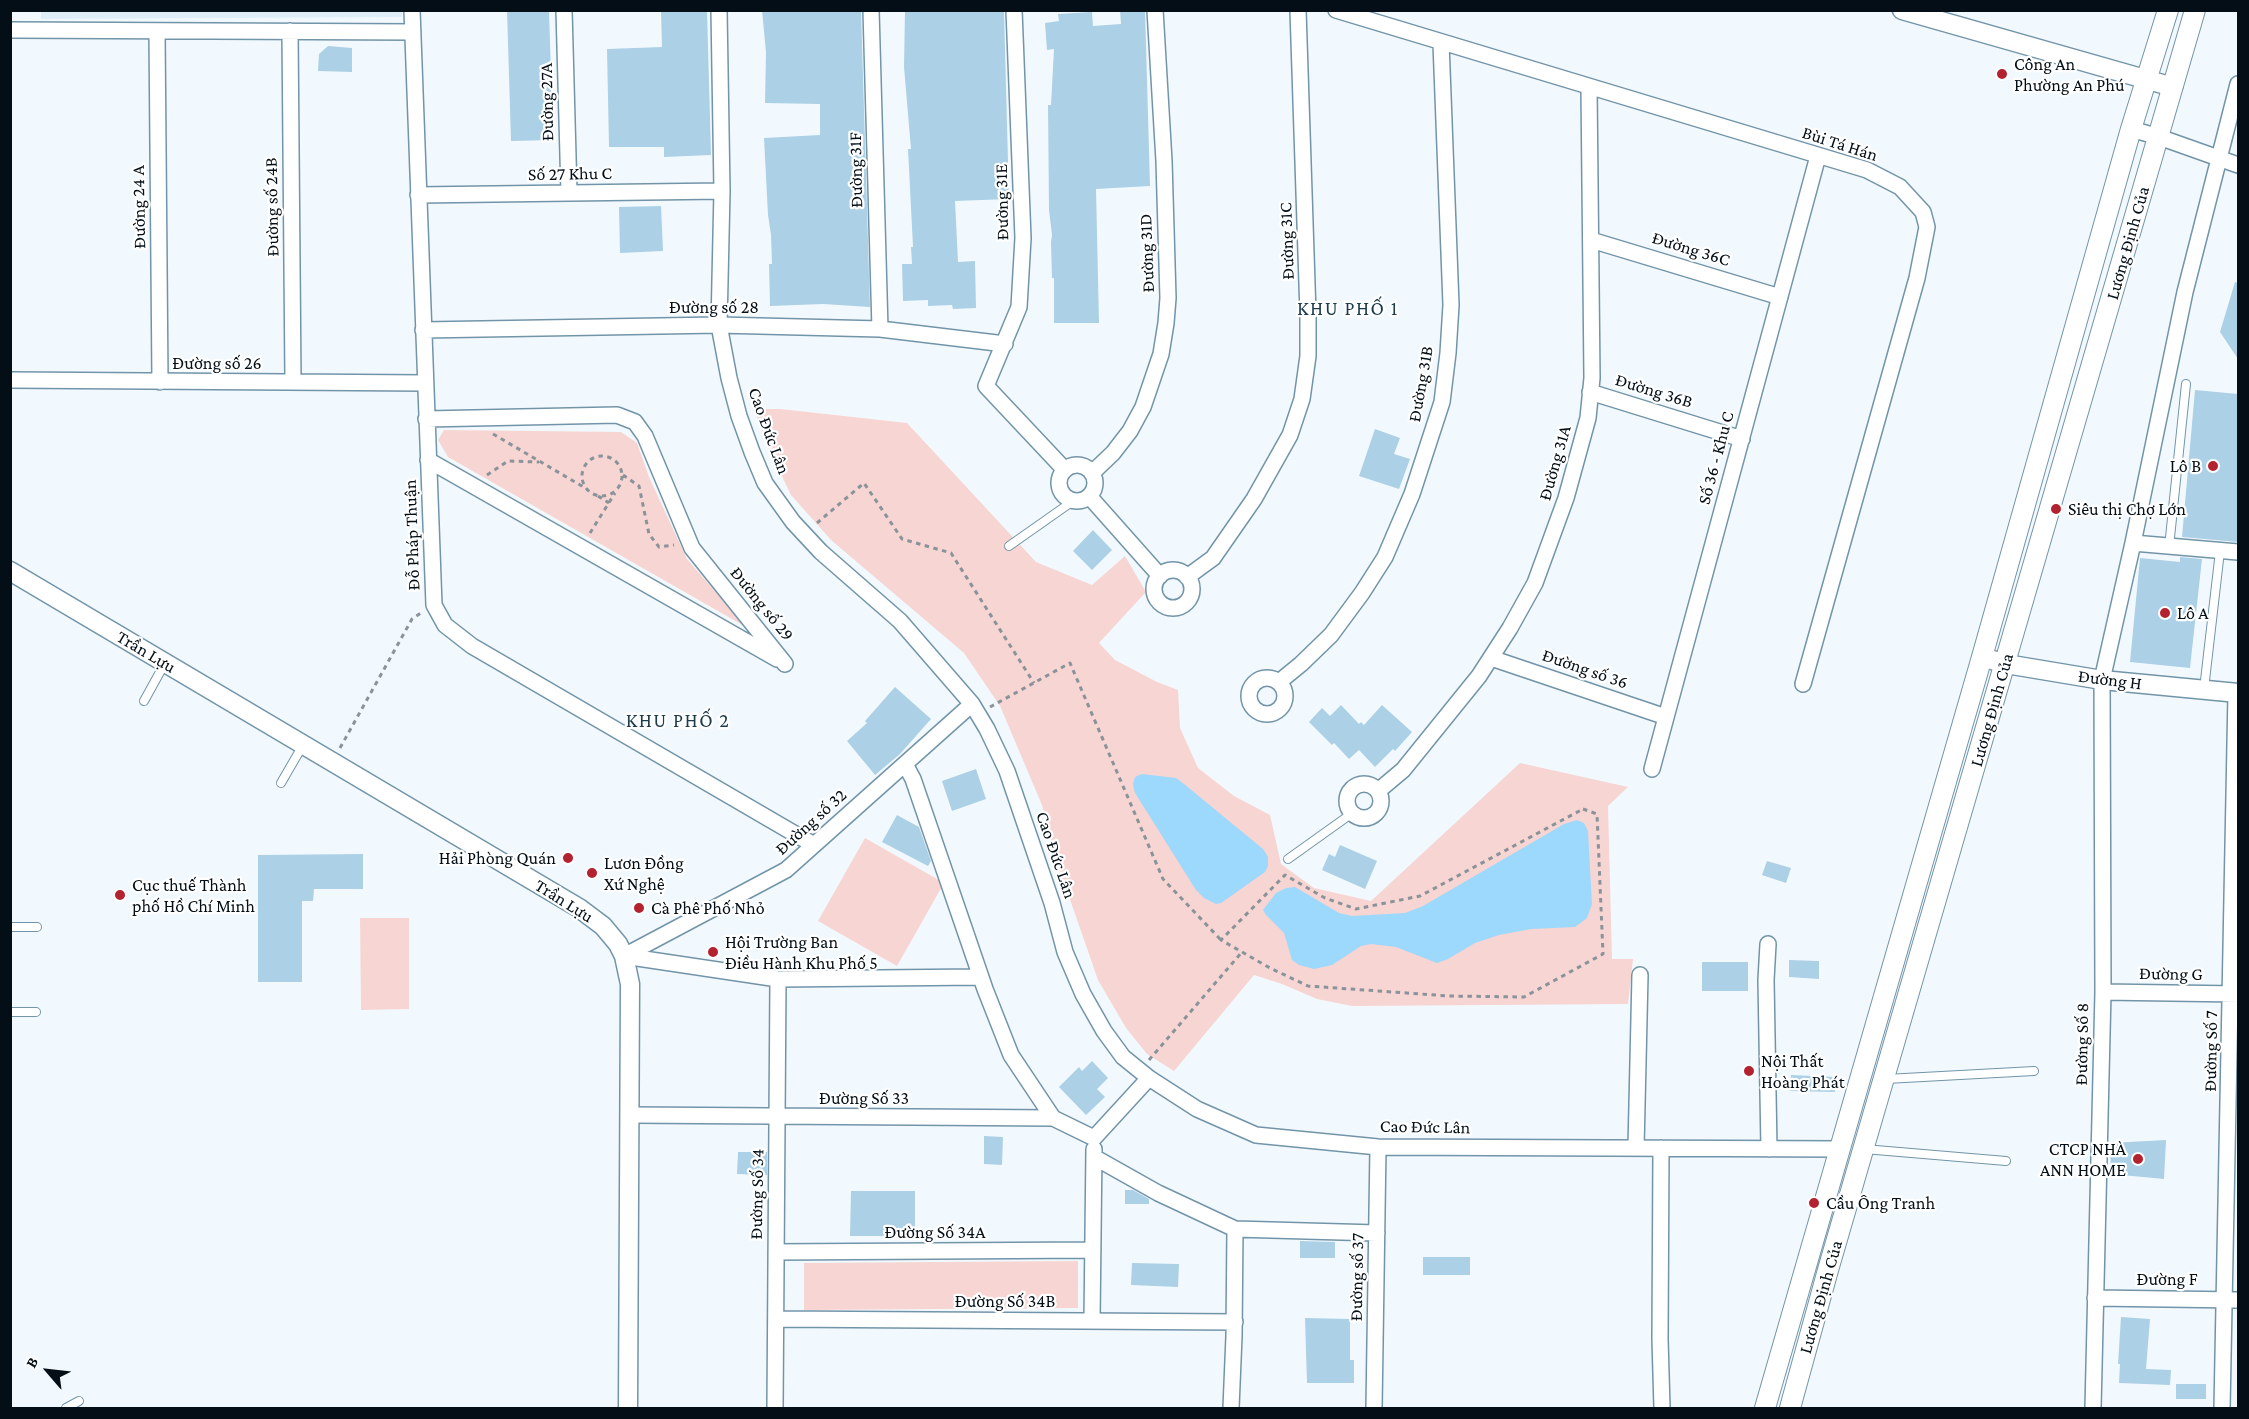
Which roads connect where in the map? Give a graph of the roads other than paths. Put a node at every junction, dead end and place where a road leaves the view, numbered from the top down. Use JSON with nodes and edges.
{"nodes":[{"id":1,"x":412,"y":10,"type":"edge"},
{"id":2,"x":564,"y":10,"type":"edge"},
{"id":3,"x":719,"y":10,"type":"edge"},
{"id":4,"x":871,"y":10,"type":"edge"},
{"id":5,"x":1014,"y":10,"type":"edge"},
{"id":6,"x":1155,"y":10,"type":"edge"},
{"id":7,"x":1298,"y":10,"type":"edge"},
{"id":8,"x":1336,"y":10,"type":"edge"},
{"id":9,"x":1902,"y":10,"type":"edge"},
{"id":10,"x":2168,"y":10,"type":"edge"},
{"id":11,"x":2194,"y":10,"type":"edge"},
{"id":12,"x":10,"y":30,"type":"edge"},
{"id":13,"x":157,"y":31,"type":"junction"},
{"id":14,"x":290,"y":31,"type":"junction"},
{"id":15,"x":413,"y":32,"type":"junction"},
{"id":16,"x":1441,"y":43,"type":"junction"},
{"id":17,"x":2146,"y":80,"type":"junction"},
{"id":18,"x":2238,"y":84,"type":"edge"},
{"id":19,"x":1589,"y":87,"type":"junction"},
{"id":20,"x":2173,"y":87,"type":"junction"},
{"id":21,"x":2131,"y":129,"type":"junction"},
{"id":22,"x":2159,"y":137,"type":"junction"},
{"id":23,"x":1818,"y":156,"type":"junction"},
{"id":24,"x":2218,"y":157,"type":"junction"},
{"id":25,"x":2238,"y":165,"type":"edge"},
{"id":26,"x":722,"y":191,"type":"junction"},
{"id":27,"x":569,"y":193,"type":"junction"},
{"id":28,"x":418,"y":195,"type":"junction"},
{"id":29,"x":1591,"y":240,"type":"junction"},
{"id":30,"x":1780,"y":297,"type":"junction"},
{"id":31,"x":719,"y":325,"type":"junction"},
{"id":32,"x":880,"y":329,"type":"junction"},
{"id":33,"x":423,"y":330,"type":"junction"},
{"id":34,"x":1005,"y":344,"type":"junction"},
{"id":35,"x":10,"y":380,"type":"edge"},
{"id":36,"x":160,"y":382,"type":"junction"},
{"id":37,"x":293,"y":382,"type":"junction"},
{"id":38,"x":424,"y":382,"type":"junction"},
{"id":39,"x":2186,"y":384,"type":"dead end"},
{"id":40,"x":1590,"y":392,"type":"junction"},
{"id":41,"x":426,"y":419,"type":"junction"},
{"id":42,"x":1742,"y":439,"type":"junction"},
{"id":43,"x":428,"y":460,"type":"junction"},
{"id":44,"x":1065,"y":470,"type":"junction"},
{"id":45,"x":1092,"y":473,"type":"junction"},
{"id":46,"x":1089,"y":496,"type":"junction"},
{"id":47,"x":1073,"y":501,"type":"junction"},
{"id":48,"x":2133,"y":543,"type":"junction"},
{"id":49,"x":1009,"y":546,"type":"dead end"},
{"id":50,"x":2169,"y":547,"type":"junction"},
{"id":51,"x":2220,"y":551,"type":"junction"},
{"id":52,"x":2238,"y":552,"type":"edge"},
{"id":53,"x":10,"y":571,"type":"edge"},
{"id":54,"x":1160,"y":576,"type":"junction"},
{"id":55,"x":1187,"y":577,"type":"junction"},
{"id":56,"x":1982,"y":657,"type":"junction"},
{"id":57,"x":1491,"y":658,"type":"junction"},
{"id":58,"x":165,"y":663,"type":"junction"},
{"id":59,"x":2006,"y":664,"type":"junction"},
{"id":60,"x":2102,"y":680,"type":"junction"},
{"id":61,"x":1279,"y":682,"type":"dead end"},
{"id":62,"x":1803,"y":684,"type":"dead end"},
{"id":63,"x":2204,"y":690,"type":"junction"},
{"id":64,"x":2237,"y":693,"type":"edge"},
{"id":65,"x":144,"y":701,"type":"dead end"},
{"id":66,"x":975,"y":709,"type":"junction"},
{"id":67,"x":1666,"y":717,"type":"junction"},
{"id":68,"x":303,"y":745,"type":"junction"},
{"id":69,"x":905,"y":764,"type":"junction"},
{"id":70,"x":1652,"y":769,"type":"dead end"},
{"id":71,"x":281,"y":783,"type":"dead end"},
{"id":72,"x":1378,"y":791,"type":"junction"},
{"id":73,"x":1351,"y":814,"type":"junction"},
{"id":74,"x":814,"y":844,"type":"junction"},
{"id":75,"x":1287,"y":859,"type":"dead end"},
{"id":76,"x":10,"y":927,"type":"edge"},
{"id":77,"x":37,"y":927,"type":"dead end"},
{"id":78,"x":1768,"y":944,"type":"dead end"},
{"id":79,"x":624,"y":956,"type":"junction"},
{"id":80,"x":1640,"y":975,"type":"dead end"},
{"id":81,"x":981,"y":977,"type":"junction"},
{"id":82,"x":778,"y":979,"type":"junction"},
{"id":83,"x":2103,"y":992,"type":"junction"},
{"id":84,"x":2235,"y":994,"type":"edge"},
{"id":85,"x":10,"y":1012,"type":"edge"},
{"id":86,"x":36,"y":1012,"type":"dead end"},
{"id":87,"x":2034,"y":1071,"type":"dead end"},
{"id":88,"x":1144,"y":1074,"type":"junction"},
{"id":89,"x":1885,"y":1079,"type":"junction"},
{"id":90,"x":630,"y":1115,"type":"junction"},
{"id":91,"x":777,"y":1117,"type":"junction"},
{"id":92,"x":1053,"y":1118,"type":"junction"},
{"id":93,"x":1094,"y":1138,"type":"junction"},
{"id":94,"x":1378,"y":1147,"type":"junction"},
{"id":95,"x":1636,"y":1148,"type":"junction"},
{"id":96,"x":1661,"y":1148,"type":"junction"},
{"id":97,"x":1769,"y":1149,"type":"junction"},
{"id":98,"x":1840,"y":1149,"type":"junction"},
{"id":99,"x":1864,"y":1149,"type":"junction"},
{"id":100,"x":1094,"y":1157,"type":"junction"},
{"id":101,"x":2006,"y":1161,"type":"dead end"},
{"id":102,"x":1235,"y":1229,"type":"junction"},
{"id":103,"x":1377,"y":1233,"type":"junction"},
{"id":104,"x":1093,"y":1250,"type":"junction"},
{"id":105,"x":776,"y":1252,"type":"junction"},
{"id":106,"x":2095,"y":1298,"type":"junction"},
{"id":107,"x":2232,"y":1299,"type":"edge"},
{"id":108,"x":776,"y":1319,"type":"junction"},
{"id":109,"x":1092,"y":1320,"type":"junction"},
{"id":110,"x":1235,"y":1322,"type":"junction"},
{"id":111,"x":79,"y":1401,"type":"dead end"},
{"id":112,"x":66,"y":1408,"type":"edge"},
{"id":113,"x":628,"y":1408,"type":"edge"},
{"id":114,"x":775,"y":1408,"type":"edge"},
{"id":115,"x":1231,"y":1408,"type":"edge"},
{"id":116,"x":1374,"y":1408,"type":"edge"},
{"id":117,"x":1662,"y":1408,"type":"edge"},
{"id":118,"x":1765,"y":1408,"type":"edge"},
{"id":119,"x":1790,"y":1408,"type":"edge"},
{"id":120,"x":2093,"y":1408,"type":"edge"},
{"id":121,"x":2222,"y":1408,"type":"edge"}],
"edges":[{"from":1,"to":15,"type":"street","name":"Đỗ Pháp Thuận"},
{"from":2,"to":27,"type":"street","name":"Đường 27A"},
{"from":3,"to":26,"type":"street","name":"Cao Đức Lân"},
{"from":4,"to":32,"type":"street","name":"Đường 31F"},
{"from":5,"to":34,"type":"street","name":"Đường 31E"},
{"from":6,"to":45,"type":"street","name":"Đường 31D"},
{"from":7,"to":55,"type":"street","name":"Đường 31C"},
{"from":8,"to":16,"type":"street","name":"Bùi Tá Hán"},
{"from":9,"to":17,"type":"street"},
{"from":10,"to":17,"type":"main road","name":"Lương Định Của"},
{"from":11,"to":20,"type":"main road","name":"Lương Định Của"},
{"from":12,"to":13,"type":"street"},
{"from":13,"to":14,"type":"street"},
{"from":13,"to":36,"type":"street","name":"Đường 24 A"},
{"from":14,"to":15,"type":"street"},
{"from":14,"to":37,"type":"street","name":"Đường số 24B"},
{"from":15,"to":28,"type":"street","name":"Đỗ Pháp Thuận"},
{"from":16,"to":19,"type":"street","name":"Bùi Tá Hán"},
{"from":16,"to":61,"type":"street","name":"Đường 31B"},
{"from":17,"to":20,"type":"street"},
{"from":17,"to":21,"type":"main road","name":"Lương Định Của"},
{"from":18,"to":24,"type":"street"},
{"from":19,"to":23,"type":"street","name":"Bùi Tá Hán"},
{"from":19,"to":29,"type":"street","name":"Đường 31A"},
{"from":20,"to":22,"type":"main road","name":"Lương Định Của"},
{"from":21,"to":22,"type":"street"},
{"from":21,"to":56,"type":"main road","name":"Lương Định Của"},
{"from":22,"to":24,"type":"street"},
{"from":22,"to":59,"type":"main road","name":"Lương Định Của"},
{"from":23,"to":30,"type":"street","name":"Số 36 - Khu C"},
{"from":23,"to":62,"type":"street","name":"Bùi Tá Hán"},
{"from":24,"to":25,"type":"street"},
{"from":24,"to":48,"type":"street","name":"Đường Số 8"},
{"from":26,"to":27,"type":"street","name":"Số 27 Khu C"},
{"from":26,"to":31,"type":"street","name":"Cao Đức Lân"},
{"from":27,"to":28,"type":"street","name":"Số 27 Khu C"},
{"from":28,"to":33,"type":"street","name":"Đỗ Pháp Thuận"},
{"from":29,"to":30,"type":"street","name":"Đường 36C"},
{"from":29,"to":40,"type":"street","name":"Đường 31A"},
{"from":30,"to":42,"type":"street","name":"Số 36 - Khu C"},
{"from":31,"to":32,"type":"street","name":"Đường số 28"},
{"from":31,"to":33,"type":"street","name":"Đường số 28"},
{"from":31,"to":66,"type":"street","name":"Cao Đức Lân"},
{"from":32,"to":34,"type":"street","name":"Đường số 28"},
{"from":33,"to":38,"type":"street","name":"Đỗ Pháp Thuận"},
{"from":34,"to":44,"type":"street","name":"Đường 31E"},
{"from":35,"to":36,"type":"street","name":"Đường số 26"},
{"from":36,"to":37,"type":"street","name":"Đường số 26"},
{"from":37,"to":38,"type":"street","name":"Đường số 26"},
{"from":38,"to":41,"type":"street","name":"Đỗ Pháp Thuận"},
{"from":39,"to":50,"type":"lane"},
{"from":40,"to":42,"type":"street","name":"Đường 36B"},
{"from":40,"to":57,"type":"street","name":"Đường 31A"},
{"from":41,"to":43,"type":"street","name":"Đỗ Pháp Thuận"},
{"from":41,"to":43,"type":"street","name":"Đường số 29"},
{"from":42,"to":67,"type":"street","name":"Số 36 - Khu C"},
{"from":43,"to":74,"type":"street","name":"Đỗ Pháp Thuận"},
{"from":44,"to":45,"type":"street"},
{"from":44,"to":47,"type":"street"},
{"from":45,"to":46,"type":"street"},
{"from":46,"to":47,"type":"street"},
{"from":46,"to":54,"type":"street"},
{"from":47,"to":49,"type":"lane"},
{"from":48,"to":50,"type":"street"},
{"from":48,"to":60,"type":"street","name":"Đường Số 8"},
{"from":50,"to":51,"type":"street"},
{"from":51,"to":52,"type":"street"},
{"from":51,"to":63,"type":"lane"},
{"from":53,"to":58,"type":"street","name":"Trần Lựu"},
{"from":54,"to":55,"type":"street"},
{"from":54,"to":55,"type":"street"},
{"from":56,"to":59,"type":"street","name":"Đường H"},
{"from":56,"to":98,"type":"main road","name":"Lương Định Của"},
{"from":57,"to":67,"type":"street","name":"Đường số 36"},
{"from":57,"to":72,"type":"street","name":"Đường 31A"},
{"from":58,"to":65,"type":"lane"},
{"from":58,"to":68,"type":"street","name":"Trần Lựu"},
{"from":59,"to":60,"type":"street","name":"Đường H"},
{"from":59,"to":89,"type":"main road","name":"Lương Định Của"},
{"from":60,"to":63,"type":"street","name":"Đường H"},
{"from":60,"to":83,"type":"street","name":"Đường Số 8"},
{"from":63,"to":64,"type":"street","name":"Đường H"},
{"from":64,"to":84,"type":"street","name":"Đường Số 7"},
{"from":66,"to":69,"type":"street","name":"Đường số 32"},
{"from":66,"to":88,"type":"street","name":"Cao Đức Lân"},
{"from":67,"to":70,"type":"street","name":"Số 36 - Khu C"},
{"from":68,"to":71,"type":"lane"},
{"from":68,"to":79,"type":"street","name":"Trần Lựu"},
{"from":69,"to":74,"type":"street","name":"Đường số 32"},
{"from":69,"to":81,"type":"street"},
{"from":72,"to":73,"type":"street"},
{"from":72,"to":73,"type":"street"},
{"from":73,"to":75,"type":"lane"},
{"from":74,"to":79,"type":"street","name":"Đường số 32"},
{"from":76,"to":77,"type":"lane"},
{"from":78,"to":97,"type":"street"},
{"from":79,"to":82,"type":"street"},
{"from":79,"to":90,"type":"street","name":"Trần Lựu"},
{"from":80,"to":95,"type":"street"},
{"from":81,"to":82,"type":"street"},
{"from":81,"to":92,"type":"street"},
{"from":82,"to":91,"type":"street","name":"Đường Số 34"},
{"from":83,"to":84,"type":"street","name":"Đường G"},
{"from":83,"to":106,"type":"street","name":"Đường Số 8"},
{"from":84,"to":107,"type":"street","name":"Đường Số 7"},
{"from":85,"to":86,"type":"lane"},
{"from":87,"to":89,"type":"lane"},
{"from":88,"to":93,"type":"street"},
{"from":88,"to":94,"type":"street","name":"Cao Đức Lân"},
{"from":89,"to":99,"type":"main road","name":"Lương Định Của"},
{"from":90,"to":91,"type":"street","name":"Đường Số 33"},
{"from":90,"to":113,"type":"street","name":"Trần Lựu"},
{"from":91,"to":92,"type":"street","name":"Đường Số 33"},
{"from":91,"to":105,"type":"street","name":"Đường Số 34"},
{"from":92,"to":93,"type":"street","name":"Đường Số 33"},
{"from":93,"to":100,"type":"street"},
{"from":94,"to":95,"type":"street","name":"Cao Đức Lân"},
{"from":94,"to":103,"type":"street","name":"Đường số 37"},
{"from":95,"to":96,"type":"street","name":"Cao Đức Lân"},
{"from":96,"to":97,"type":"street","name":"Cao Đức Lân"},
{"from":96,"to":117,"type":"street"},
{"from":97,"to":98,"type":"street","name":"Cao Đức Lân"},
{"from":98,"to":118,"type":"main road","name":"Lương Định Của"},
{"from":99,"to":101,"type":"lane"},
{"from":99,"to":119,"type":"main road","name":"Lương Định Của"},
{"from":100,"to":102,"type":"street"},
{"from":100,"to":104,"type":"street"},
{"from":102,"to":103,"type":"street"},
{"from":102,"to":110,"type":"street"},
{"from":103,"to":116,"type":"street","name":"Đường số 37"},
{"from":104,"to":105,"type":"street","name":"Đường Số 34A"},
{"from":104,"to":109,"type":"street"},
{"from":105,"to":108,"type":"street","name":"Đường Số 34"},
{"from":106,"to":107,"type":"street","name":"Đường F"},
{"from":106,"to":120,"type":"street","name":"Đường Số 8"},
{"from":107,"to":121,"type":"street","name":"Đường Số 7"},
{"from":108,"to":109,"type":"street","name":"Đường Số 34B"},
{"from":108,"to":114,"type":"street","name":"Đường Số 34"},
{"from":109,"to":110,"type":"street","name":"Đường Số 34B"},
{"from":110,"to":115,"type":"street"},
{"from":111,"to":112,"type":"lane"}]}
